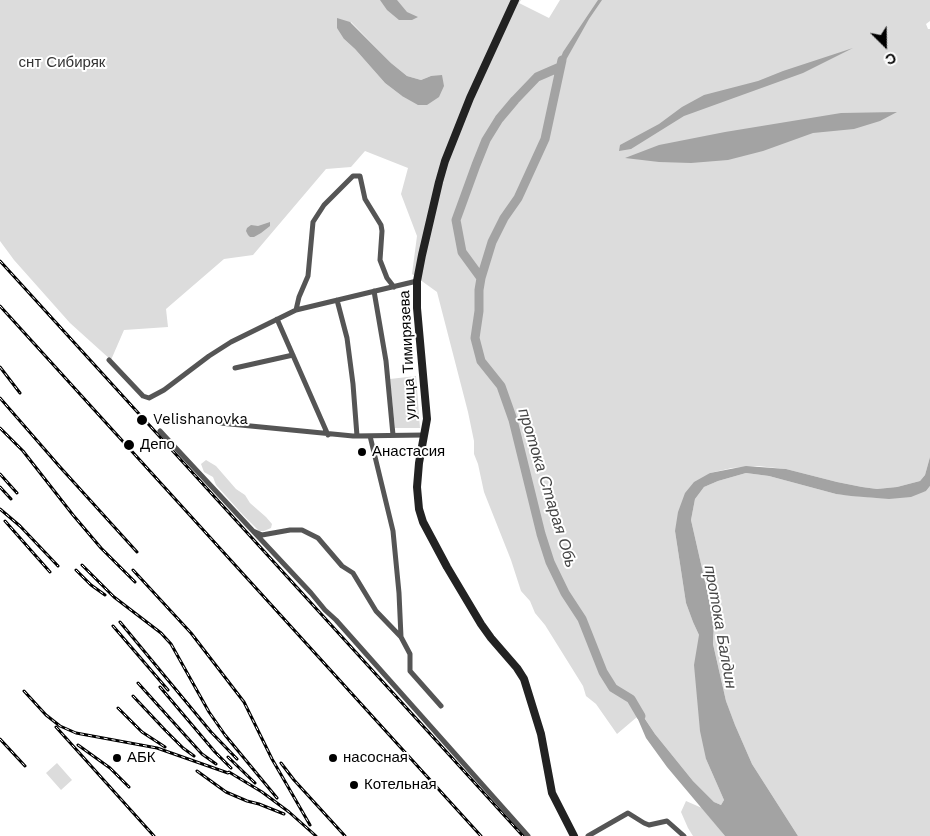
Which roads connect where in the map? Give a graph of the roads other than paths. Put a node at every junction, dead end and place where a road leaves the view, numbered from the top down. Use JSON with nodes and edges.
{"nodes":[{"id":1,"x":515,"y":0,"type":"edge"},
{"id":2,"x":417,"y":281,"type":"junction"},
{"id":3,"x":394,"y":287,"type":"junction"},
{"id":4,"x":374,"y":291,"type":"junction"},
{"id":5,"x":337,"y":300,"type":"junction"},
{"id":6,"x":296,"y":310,"type":"junction"},
{"id":7,"x":277,"y":319,"type":"junction"},
{"id":8,"x":293,"y":355,"type":"junction"},
{"id":9,"x":109,"y":360,"type":"dead end"},
{"id":10,"x":235,"y":368,"type":"dead end"},
{"id":11,"x":220,"y":423,"type":"dead end"},
{"id":12,"x":160,"y":431,"type":"dead end"},
{"id":13,"x":424,"y":434,"type":"junction"},
{"id":14,"x":328,"y":435,"type":"junction"},
{"id":15,"x":393,"y":435,"type":"junction"},
{"id":16,"x":357,"y":436,"type":"junction"},
{"id":17,"x":370,"y":436,"type":"junction"},
{"id":18,"x":253,"y":531,"type":"junction"},
{"id":19,"x":401,"y":636,"type":"junction"},
{"id":20,"x":441,"y":706,"type":"dead end"},
{"id":21,"x":528,"y":836,"type":"edge"},
{"id":22,"x":574,"y":836,"type":"edge"},
{"id":23,"x":588,"y":836,"type":"edge"},
{"id":24,"x":684,"y":836,"type":"edge"}],
"edges":[{"from":1,"to":2,"type":"street","name":"улица Тимирязева"},
{"from":2,"to":3,"type":"street"},
{"from":2,"to":13,"type":"street","name":"улица Тимирязева"},
{"from":3,"to":4,"type":"street"},
{"from":3,"to":6,"type":"street"},
{"from":4,"to":5,"type":"street"},
{"from":4,"to":15,"type":"street"},
{"from":5,"to":6,"type":"street"},
{"from":5,"to":16,"type":"street"},
{"from":6,"to":7,"type":"street"},
{"from":7,"to":8,"type":"street"},
{"from":7,"to":9,"type":"street"},
{"from":8,"to":10,"type":"street"},
{"from":8,"to":14,"type":"street"},
{"from":11,"to":14,"type":"street"},
{"from":12,"to":18,"type":"street"},
{"from":13,"to":15,"type":"street"},
{"from":13,"to":22,"type":"street","name":"улица Тимирязева"},
{"from":14,"to":16,"type":"street"},
{"from":15,"to":17,"type":"street"},
{"from":16,"to":17,"type":"street"},
{"from":17,"to":19,"type":"street"},
{"from":18,"to":19,"type":"street"},
{"from":18,"to":21,"type":"street"},
{"from":19,"to":20,"type":"street"},
{"from":23,"to":24,"type":"street"}]}
